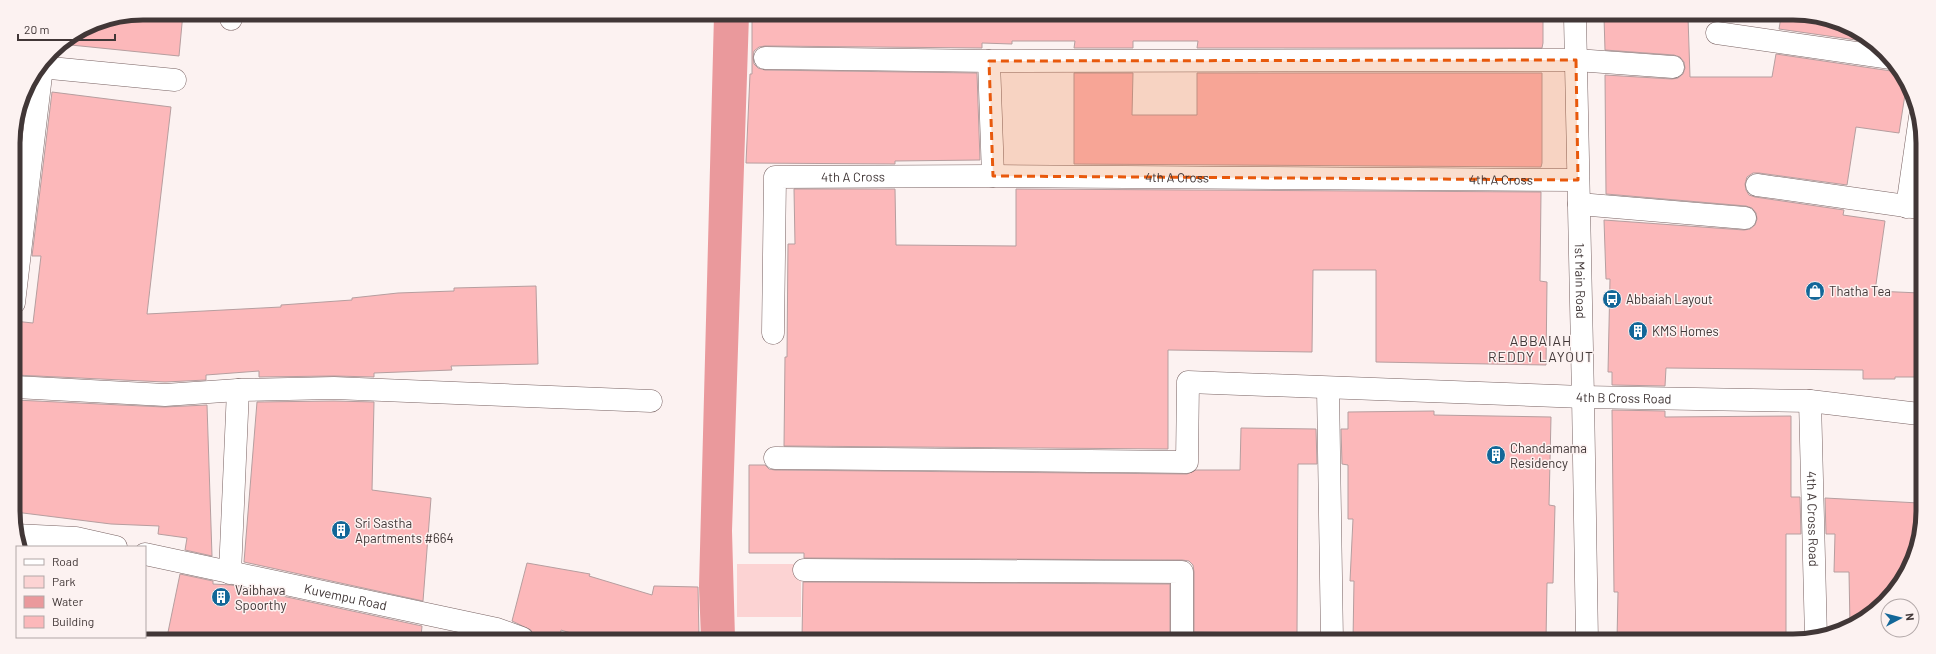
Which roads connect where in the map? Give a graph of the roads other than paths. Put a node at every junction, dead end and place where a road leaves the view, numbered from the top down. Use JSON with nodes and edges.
{"nodes":[{"id":1,"x":1575,"y":20,"type":"edge"},
{"id":2,"x":1717,"y":33,"type":"dead end"},
{"id":3,"x":1880,"y":56,"type":"edge"},
{"id":4,"x":765,"y":58,"type":"dead end"},
{"id":5,"x":1576,"y":60,"type":"junction"},
{"id":6,"x":989,"y":61,"type":"junction"},
{"id":7,"x":1673,"y":66,"type":"dead end"},
{"id":8,"x":45,"y":67,"type":"edge"},
{"id":9,"x":40,"y":75,"type":"edge"},
{"id":10,"x":175,"y":80,"type":"dead end"},
{"id":11,"x":993,"y":176,"type":"junction"},
{"id":12,"x":1916,"y":177,"type":"edge"},
{"id":13,"x":1578,"y":180,"type":"junction"},
{"id":14,"x":1757,"y":185,"type":"dead end"},
{"id":15,"x":1579,"y":204,"type":"junction"},
{"id":16,"x":1914,"y":207,"type":"edge"},
{"id":17,"x":1745,"y":218,"type":"dead end"},
{"id":18,"x":20,"y":251,"type":"edge"},
{"id":19,"x":773,"y":333,"type":"dead end"},
{"id":20,"x":20,"y":387,"type":"edge"},
{"id":21,"x":1328,"y":388,"type":"junction"},
{"id":22,"x":238,"y":390,"type":"junction"},
{"id":23,"x":1584,"y":397,"type":"junction"},
{"id":24,"x":651,"y":401,"type":"dead end"},
{"id":25,"x":1810,"y":401,"type":"junction"},
{"id":26,"x":1916,"y":414,"type":"edge"},
{"id":27,"x":775,"y":458,"type":"dead end"},
{"id":28,"x":22,"y":534,"type":"edge"},
{"id":29,"x":112,"y":546,"type":"edge"},
{"id":30,"x":146,"y":554,"type":"edge"},
{"id":31,"x":804,"y":570,"type":"dead end"},
{"id":32,"x":230,"y":573,"type":"junction"},
{"id":33,"x":1816,"y":632,"type":"edge"},
{"id":34,"x":496,"y":633,"type":"edge"},
{"id":35,"x":1182,"y":634,"type":"edge"},
{"id":36,"x":1332,"y":634,"type":"edge"},
{"id":37,"x":1587,"y":634,"type":"edge"}],
"edges":[{"from":1,"to":5,"type":"street","name":"1st Main Road"},
{"from":2,"to":3,"type":"street"},
{"from":4,"to":6,"type":"street"},
{"from":5,"to":6,"type":"street"},
{"from":5,"to":7,"type":"street"},
{"from":5,"to":13,"type":"street","name":"1st Main Road"},
{"from":6,"to":11,"type":"street"},
{"from":8,"to":10,"type":"street"},
{"from":9,"to":18,"type":"street"},
{"from":11,"to":13,"type":"street","name":"4th A Cross"},
{"from":11,"to":19,"type":"street","name":"4th A Cross"},
{"from":12,"to":16,"type":"street"},
{"from":13,"to":15,"type":"street","name":"1st Main Road"},
{"from":14,"to":16,"type":"street"},
{"from":15,"to":17,"type":"street"},
{"from":15,"to":23,"type":"street","name":"1st Main Road"},
{"from":20,"to":22,"type":"street"},
{"from":21,"to":23,"type":"street","name":"4th B Cross Road"},
{"from":21,"to":27,"type":"street","name":"4th B Cross Road"},
{"from":21,"to":36,"type":"street"},
{"from":22,"to":24,"type":"street"},
{"from":22,"to":32,"type":"street"},
{"from":23,"to":25,"type":"street","name":"4th B Cross Road"},
{"from":23,"to":37,"type":"street","name":"1st Main Road"},
{"from":25,"to":26,"type":"street","name":"4th B Cross Road"},
{"from":25,"to":33,"type":"street","name":"4th A Cross Road"},
{"from":28,"to":29,"type":"street"},
{"from":30,"to":32,"type":"street","name":"Kuvempu Road"},
{"from":31,"to":35,"type":"street"},
{"from":32,"to":34,"type":"street","name":"Kuvempu Road"}]}
